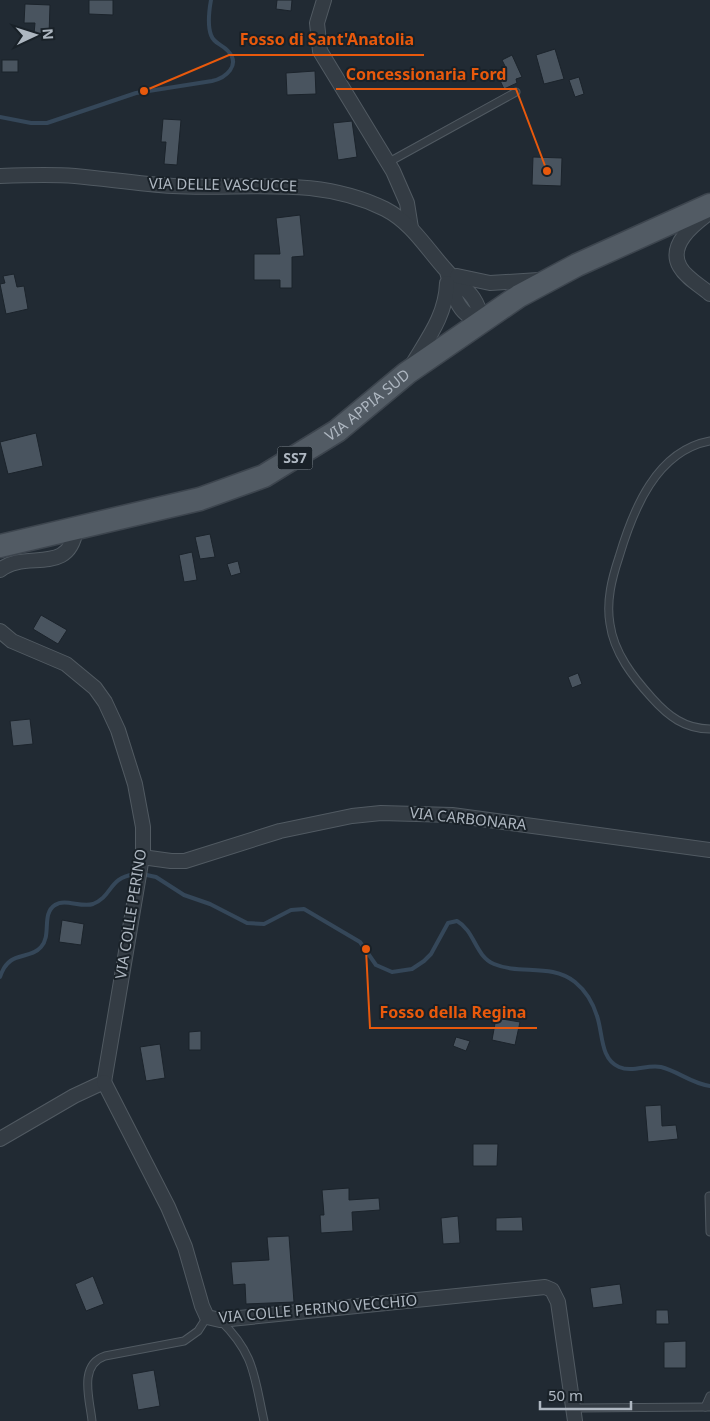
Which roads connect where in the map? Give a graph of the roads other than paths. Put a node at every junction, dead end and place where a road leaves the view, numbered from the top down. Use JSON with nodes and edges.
{"nodes":[{"id":1,"x":324,"y":0,"type":"edge"},
{"id":2,"x":516,"y":92,"type":"dead end"},
{"id":3,"x":389,"y":162,"type":"junction"},
{"id":4,"x":0,"y":176,"type":"edge"},
{"id":5,"x":710,"y":205,"type":"edge"},
{"id":6,"x":710,"y":212,"type":"edge"},
{"id":7,"x":411,"y":228,"type":"junction"},
{"id":8,"x":447,"y":272,"type":"junction"},
{"id":9,"x":547,"y":280,"type":"junction"},
{"id":10,"x":710,"y":294,"type":"edge"},
{"id":11,"x":482,"y":321,"type":"junction"},
{"id":12,"x":407,"y":373,"type":"junction"},
{"id":13,"x":710,"y":441,"type":"edge"},
{"id":14,"x":76,"y":529,"type":"junction"},
{"id":15,"x":0,"y":546,"type":"edge"},
{"id":16,"x":0,"y":570,"type":"edge"},
{"id":17,"x":0,"y":631,"type":"edge"},
{"id":18,"x":710,"y":729,"type":"edge"},
{"id":19,"x":710,"y":850,"type":"edge"},
{"id":20,"x":141,"y":860,"type":"junction"},
{"id":21,"x":104,"y":1082,"type":"junction"},
{"id":22,"x":0,"y":1138,"type":"edge"},
{"id":23,"x":709,"y":1196,"type":"edge"},
{"id":24,"x":710,"y":1232,"type":"edge"},
{"id":25,"x":213,"y":1318,"type":"junction"},
{"id":26,"x":710,"y":1396,"type":"edge"},
{"id":27,"x":708,"y":1407,"type":"edge"},
{"id":28,"x":574,"y":1415,"type":"edge"},
{"id":29,"x":92,"y":1421,"type":"edge"},
{"id":30,"x":264,"y":1421,"type":"edge"}],
"edges":[{"from":1,"to":3,"type":"street"},
{"from":2,"to":3,"type":"lane"},
{"from":3,"to":7,"type":"street"},
{"from":4,"to":7,"type":"street","name":"VIA DELLE VASCUCCE"},
{"from":5,"to":9,"type":"main road","name":"VIA APPIA SUD","number":"SS7"},
{"from":6,"to":10,"type":"street"},
{"from":7,"to":8,"type":"street","name":"VIA DELLE VASCUCCE"},
{"from":8,"to":9,"type":"street"},
{"from":8,"to":11,"type":"street","name":"VIA DELLE VASCUCCE"},
{"from":8,"to":12,"type":"street"},
{"from":9,"to":11,"type":"main road","name":"VIA APPIA SUD","number":"SS7"},
{"from":11,"to":12,"type":"main road","name":"VIA APPIA SUD","number":"SS7"},
{"from":12,"to":14,"type":"main road","name":"VIA APPIA SUD","number":"SS7"},
{"from":13,"to":18,"type":"lane"},
{"from":14,"to":15,"type":"main road","name":"VIA APPIA SUD","number":"SS7"},
{"from":14,"to":16,"type":"street"},
{"from":17,"to":20,"type":"street","name":"VIA COLLE PERINO"},
{"from":19,"to":20,"type":"street","name":"VIA CARBONARA"},
{"from":20,"to":21,"type":"street","name":"VIA COLLE PERINO"},
{"from":21,"to":22,"type":"street"},
{"from":21,"to":25,"type":"street","name":"VIA COLLE PERINO VECCHIO"},
{"from":23,"to":24,"type":"lane"},
{"from":25,"to":28,"type":"street","name":"VIA COLLE PERINO VECCHIO"},
{"from":25,"to":29,"type":"lane"},
{"from":25,"to":30,"type":"lane"},
{"from":26,"to":27,"type":"lane"},
{"from":27,"to":28,"type":"lane"}]}
